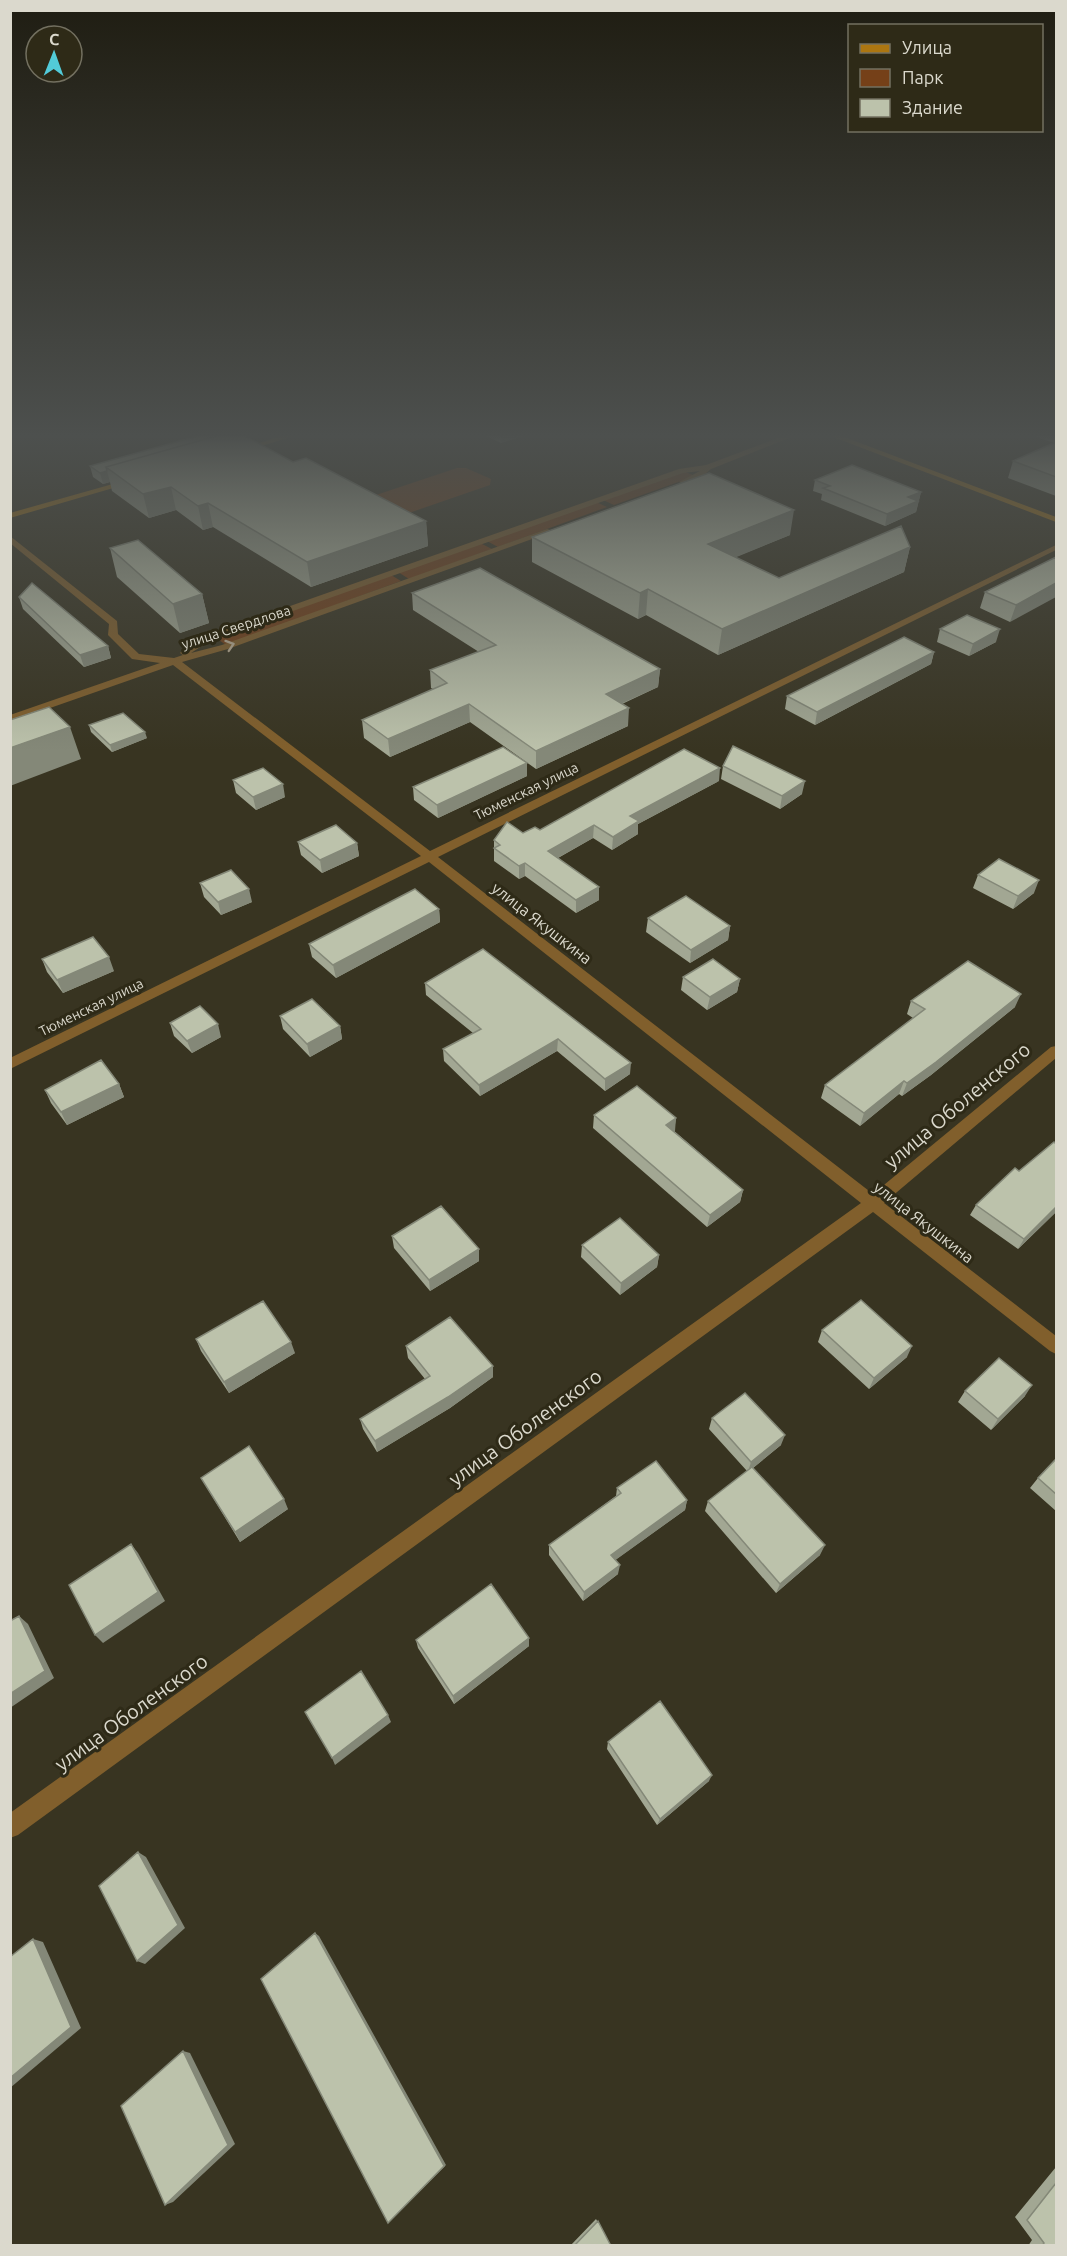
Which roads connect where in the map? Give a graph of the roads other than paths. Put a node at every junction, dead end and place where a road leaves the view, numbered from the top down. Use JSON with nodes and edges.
{"nodes":[{"id":1,"x":13,"y":540,"type":"edge"},
{"id":2,"x":481,"y":540,"type":"joint"},
{"id":3,"x":525,"y":540,"type":"edge"},
{"id":4,"x":1056,"y":547,"type":"edge"},
{"id":5,"x":498,"y":550,"type":"junction"},
{"id":6,"x":393,"y":572,"type":"junction"},
{"id":7,"x":409,"y":581,"type":"junction"},
{"id":8,"x":174,"y":661,"type":"junction"},
{"id":9,"x":10,"y":719,"type":"edge"},
{"id":10,"x":429,"y":856,"type":"junction"},
{"id":11,"x":1056,"y":1051,"type":"edge"},
{"id":12,"x":10,"y":1064,"type":"edge"},
{"id":13,"x":873,"y":1203,"type":"junction"},
{"id":14,"x":1056,"y":1346,"type":"edge"},
{"id":15,"x":10,"y":1827,"type":"edge"}],
"edges":[{"from":1,"to":8,"type":"street"},
{"from":2,"to":5,"type":"street"},
{"from":2,"to":6,"type":"street","name":"улица Свердлова"},
{"from":3,"to":5,"type":"street","name":"улица Свердлова"},
{"from":4,"to":10,"type":"street","name":"Тюменская улица"},
{"from":5,"to":7,"type":"street","name":"улица Свердлова"},
{"from":6,"to":7,"type":"street"},
{"from":6,"to":8,"type":"street","name":"улица Свердлова"},
{"from":8,"to":7,"type":"street","name":"улица Свердлова","one_way":true},
{"from":8,"to":9,"type":"street","name":"улица Свердлова"},
{"from":8,"to":10,"type":"street","name":"улица Якушкина"},
{"from":10,"to":12,"type":"street","name":"Тюменская улица"},
{"from":10,"to":13,"type":"street","name":"улица Якушкина"},
{"from":11,"to":13,"type":"street","name":"улица Оболенского"},
{"from":13,"to":14,"type":"street","name":"улица Якушкина"},
{"from":13,"to":15,"type":"street","name":"улица Оболенского"}]}
